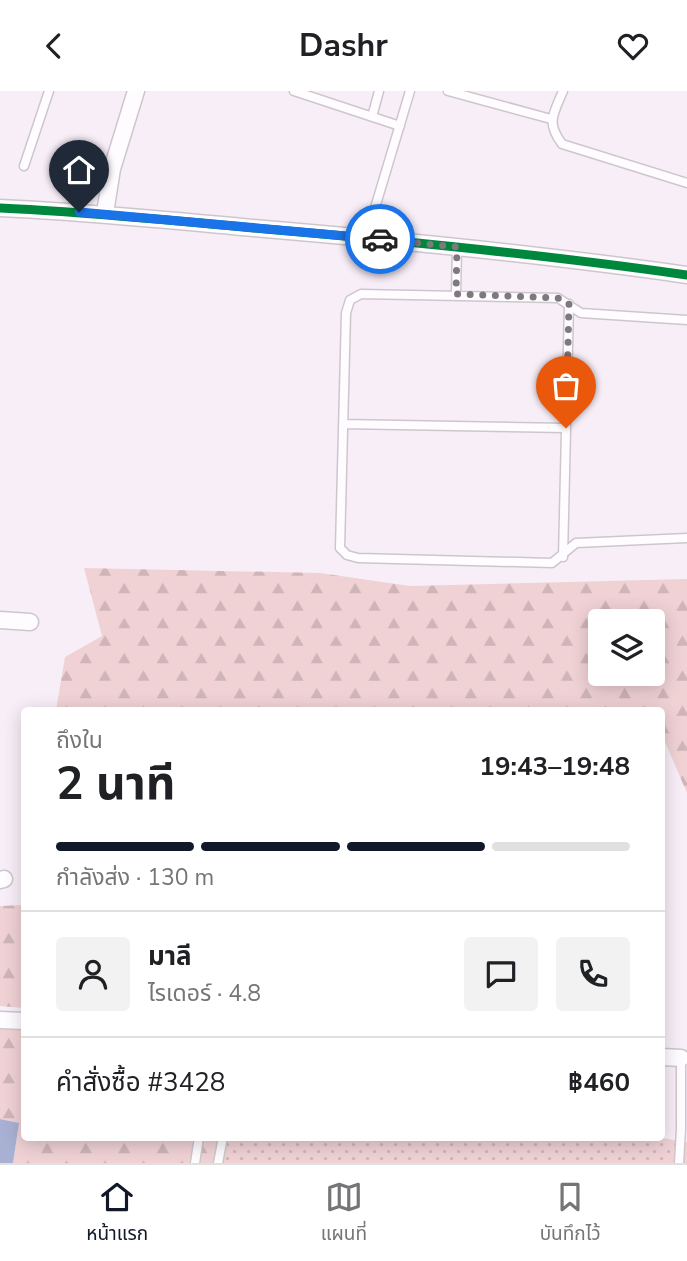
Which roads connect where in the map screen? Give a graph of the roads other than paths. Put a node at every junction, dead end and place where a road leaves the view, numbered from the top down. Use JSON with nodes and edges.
{"nodes":[{"id":1,"x":49,"y":91,"type":"edge"},
{"id":2,"x":136,"y":91,"type":"edge"},
{"id":3,"x":294,"y":91,"type":"edge"},
{"id":4,"x":379,"y":91,"type":"edge"},
{"id":5,"x":410,"y":91,"type":"edge"},
{"id":6,"x":447,"y":91,"type":"edge"},
{"id":7,"x":563,"y":91,"type":"edge"},
{"id":8,"x":372,"y":117,"type":"junction"},
{"id":9,"x":551,"y":119,"type":"junction"},
{"id":10,"x":400,"y":126,"type":"junction"},
{"id":11,"x":24,"y":166,"type":"dead end"},
{"id":12,"x":687,"y":183,"type":"edge"},
{"id":13,"x":0,"y":208,"type":"edge"},
{"id":14,"x":105,"y":213,"type":"junction"},
{"id":15,"x":366,"y":238,"type":"junction"},
{"id":16,"x":457,"y":247,"type":"junction"},
{"id":17,"x":687,"y":275,"type":"edge"},
{"id":18,"x":456,"y":294,"type":"junction"},
{"id":19,"x":569,"y":304,"type":"junction"},
{"id":20,"x":687,"y":320,"type":"edge"},
{"id":21,"x":343,"y":424,"type":"junction"},
{"id":22,"x":566,"y":428,"type":"junction"},
{"id":23,"x":687,"y":538,"type":"edge"},
{"id":24,"x":563,"y":557,"type":"junction"},
{"id":25,"x":0,"y":620,"type":"edge"},
{"id":26,"x":30,"y":622,"type":"dead end"},
{"id":27,"x":0,"y":1020,"type":"edge"},
{"id":28,"x":21,"y":1021,"type":"edge"},
{"id":29,"x":665,"y":1057,"type":"edge"},
{"id":30,"x":681,"y":1058,"type":"joint"},
{"id":31,"x":198,"y":1141,"type":"edge"},
{"id":32,"x":221,"y":1141,"type":"edge"},
{"id":33,"x":195,"y":1163,"type":"edge"},
{"id":34,"x":218,"y":1163,"type":"edge"},
{"id":35,"x":679,"y":1163,"type":"edge"}],
"edges":[{"from":1,"to":11,"type":"lane"},
{"from":2,"to":14,"type":"street"},
{"from":3,"to":8,"type":"lane"},
{"from":4,"to":8,"type":"lane"},
{"from":5,"to":10,"type":"lane"},
{"from":6,"to":9,"type":"lane"},
{"from":7,"to":9,"type":"lane"},
{"from":8,"to":10,"type":"lane"},
{"from":9,"to":12,"type":"lane"},
{"from":10,"to":15,"type":"lane"},
{"from":13,"to":14,"type":"street"},
{"from":14,"to":15,"type":"street"},
{"from":15,"to":16,"type":"street"},
{"from":16,"to":17,"type":"street"},
{"from":16,"to":18,"type":"lane"},
{"from":18,"to":19,"type":"lane"},
{"from":18,"to":21,"type":"lane"},
{"from":19,"to":20,"type":"lane"},
{"from":19,"to":22,"type":"lane"},
{"from":21,"to":22,"type":"lane"},
{"from":21,"to":24,"type":"lane"},
{"from":22,"to":24,"type":"lane"},
{"from":23,"to":24,"type":"lane"},
{"from":25,"to":26,"type":"street"},
{"from":27,"to":28,"type":"street"},
{"from":29,"to":30,"type":"street"},
{"from":30,"to":35,"type":"lane"},
{"from":31,"to":33,"type":"lane"},
{"from":32,"to":34,"type":"lane"}]}
